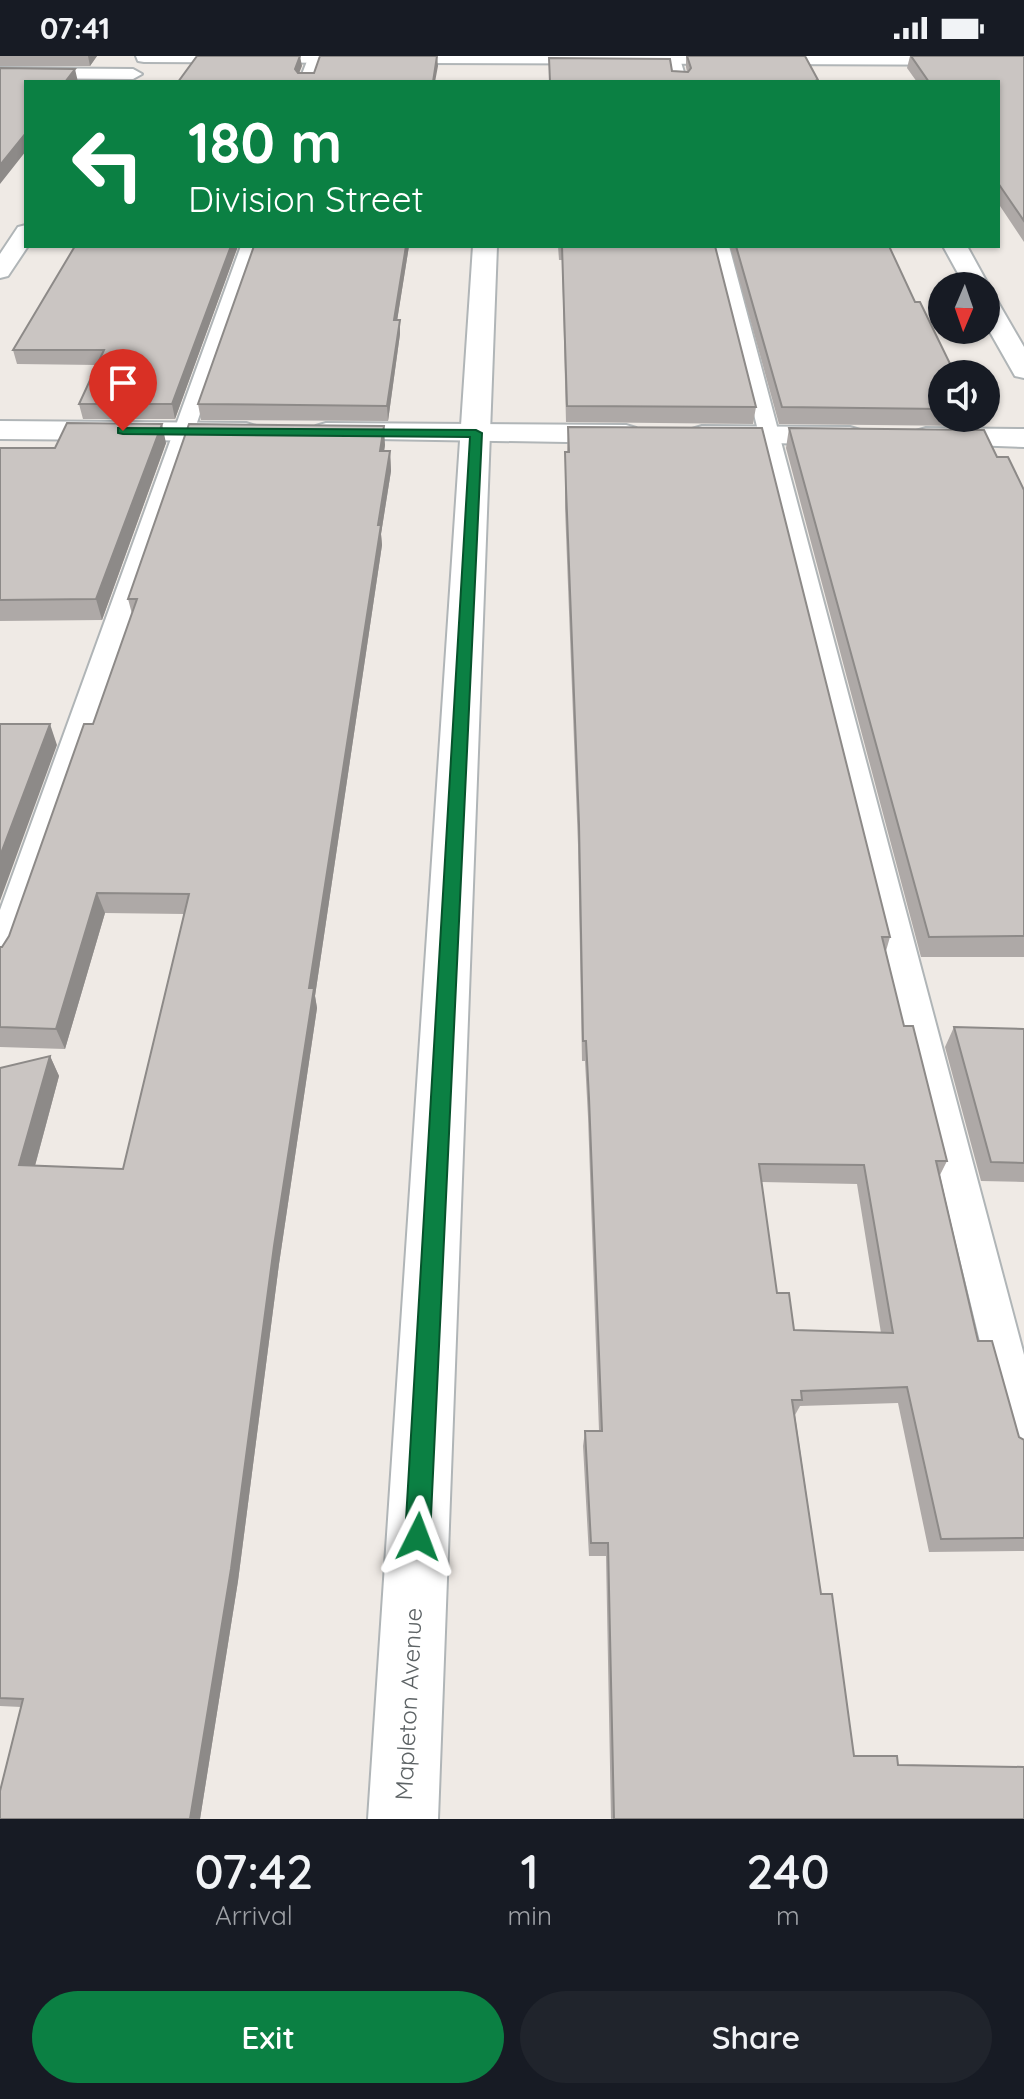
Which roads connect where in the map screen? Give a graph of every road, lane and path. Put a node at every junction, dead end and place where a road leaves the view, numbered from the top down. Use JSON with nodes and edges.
{"nodes":[{"id":1,"x":145,"y":56,"type":"edge"},
{"id":2,"x":315,"y":57,"type":"edge"},
{"id":3,"x":377,"y":57,"type":"edge"},
{"id":4,"x":615,"y":57,"type":"edge"},
{"id":5,"x":494,"y":58,"type":"junction"},
{"id":6,"x":674,"y":59,"type":"junction"},
{"id":7,"x":850,"y":59,"type":"junction"},
{"id":8,"x":1024,"y":60,"type":"edge"},
{"id":9,"x":0,"y":73,"type":"edge"},
{"id":10,"x":130,"y":78,"type":"edge"},
{"id":11,"x":307,"y":80,"type":"edge"},
{"id":12,"x":493,"y":80,"type":"edge"},
{"id":13,"x":679,"y":80,"type":"edge"},
{"id":14,"x":862,"y":80,"type":"edge"},
{"id":15,"x":24,"y":235,"type":"edge"},
{"id":16,"x":248,"y":248,"type":"edge"},
{"id":17,"x":485,"y":248,"type":"edge"},
{"id":18,"x":722,"y":248,"type":"edge"},
{"id":19,"x":956,"y":248,"type":"edge"},
{"id":20,"x":0,"y":271,"type":"edge"},
{"id":21,"x":969,"y":272,"type":"edge"},
{"id":22,"x":1000,"y":327,"type":"edge"},
{"id":23,"x":1024,"y":370,"type":"edge"},
{"id":24,"x":0,"y":430,"type":"edge"},
{"id":25,"x":184,"y":431,"type":"junction"},
{"id":26,"x":274,"y":432,"type":"edge"},
{"id":27,"x":304,"y":432,"type":"edge"},
{"id":28,"x":476,"y":433,"type":"junction"},
{"id":29,"x":649,"y":435,"type":"edge"},
{"id":30,"x":679,"y":435,"type":"edge"},
{"id":31,"x":770,"y":436,"type":"junction"},
{"id":32,"x":875,"y":437,"type":"edge"},
{"id":33,"x":905,"y":437,"type":"edge"},
{"id":34,"x":1024,"y":438,"type":"edge"},
{"id":35,"x":0,"y":955,"type":"edge"},
{"id":36,"x":1024,"y":1436,"type":"edge"},
{"id":37,"x":403,"y":1819,"type":"edge"}],
"edges":[{"from":1,"to":2,"type":"street"},
{"from":1,"to":10,"type":"street"},
{"from":2,"to":3,"type":"street"},
{"from":2,"to":11,"type":"lane"},
{"from":3,"to":5,"type":"street"},
{"from":4,"to":5,"type":"street"},
{"from":4,"to":6,"type":"street"},
{"from":5,"to":12,"type":"street"},
{"from":6,"to":7,"type":"street"},
{"from":6,"to":13,"type":"lane"},
{"from":7,"to":8,"type":"street"},
{"from":7,"to":14,"type":"street"},
{"from":9,"to":10,"type":"street"},
{"from":15,"to":20,"type":"street"},
{"from":16,"to":25,"type":"lane"},
{"from":17,"to":28,"type":"street","name":"Mapleton Avenue"},
{"from":18,"to":31,"type":"lane"},
{"from":19,"to":21,"type":"street"},
{"from":22,"to":23,"type":"street"},
{"from":24,"to":25,"type":"street"},
{"from":25,"to":26,"type":"street"},
{"from":25,"to":35,"type":"lane"},
{"from":27,"to":28,"type":"street"},
{"from":28,"to":29,"type":"street"},
{"from":28,"to":37,"type":"street","name":"Mapleton Avenue"},
{"from":30,"to":31,"type":"street"},
{"from":31,"to":32,"type":"street"},
{"from":31,"to":36,"type":"lane"},
{"from":33,"to":34,"type":"street"}]}
